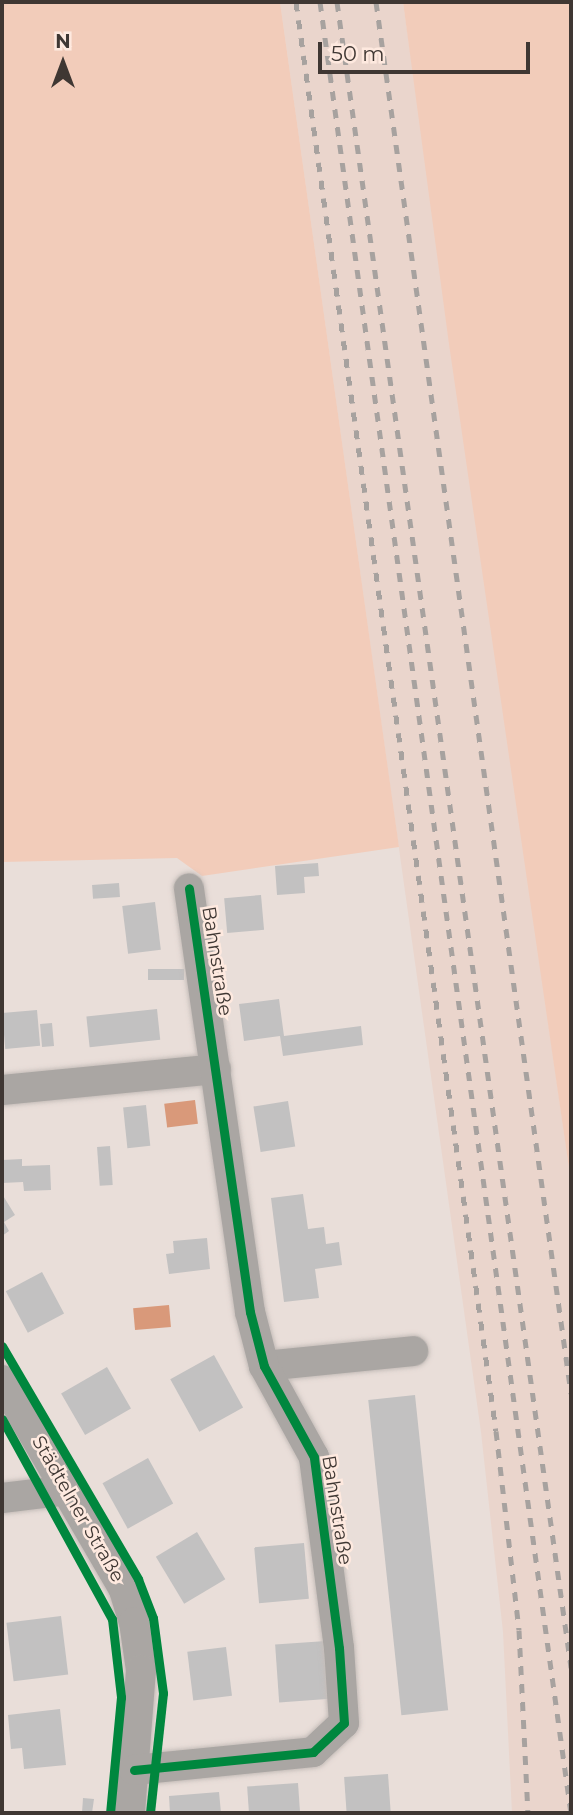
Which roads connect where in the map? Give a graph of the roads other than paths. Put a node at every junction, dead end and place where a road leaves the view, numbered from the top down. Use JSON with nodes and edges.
{"nodes":[{"id":1,"x":189,"y":888,"type":"dead end"},
{"id":2,"x":216,"y":1069,"type":"junction"},
{"id":3,"x":2,"y":1090,"type":"edge"},
{"id":4,"x":413,"y":1351,"type":"dead end"},
{"id":5,"x":264,"y":1366,"type":"junction"},
{"id":6,"x":2,"y":1380,"type":"edge"},
{"id":7,"x":68,"y":1489,"type":"junction"},
{"id":8,"x":2,"y":1498,"type":"edge"},
{"id":9,"x":134,"y":1770,"type":"junction"},
{"id":10,"x":130,"y":1813,"type":"edge"}],
"edges":[{"from":1,"to":2,"type":"street","name":"Bahnstraße"},
{"from":2,"to":3,"type":"street"},
{"from":2,"to":5,"type":"street","name":"Bahnstraße"},
{"from":4,"to":5,"type":"street"},
{"from":5,"to":9,"type":"street","name":"Bahnstraße"},
{"from":6,"to":7,"type":"street","name":"Städtelner Straße"},
{"from":7,"to":8,"type":"street"},
{"from":7,"to":9,"type":"street","name":"Städtelner Straße"},
{"from":9,"to":10,"type":"street","name":"Städtelner Straße"}]}
